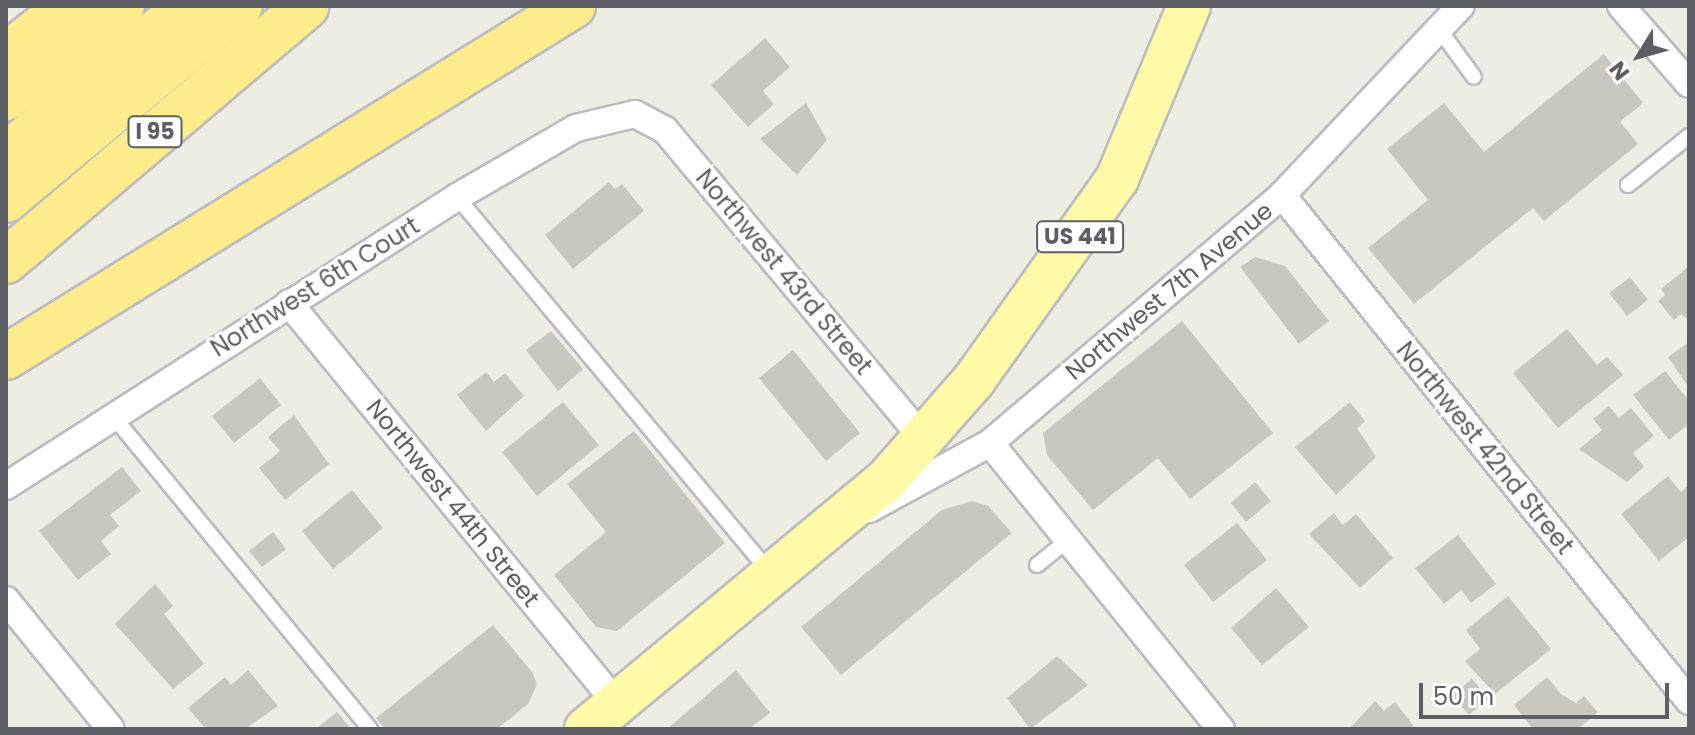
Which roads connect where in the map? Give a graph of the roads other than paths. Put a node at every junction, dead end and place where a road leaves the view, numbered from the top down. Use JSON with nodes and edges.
{"nodes":[{"id":1,"x":22,"y":6,"type":"edge"},
{"id":2,"x":69,"y":6,"type":"edge"},
{"id":3,"x":122,"y":6,"type":"edge"},
{"id":4,"x":188,"y":6,"type":"edge"},
{"id":5,"x":240,"y":6,"type":"edge"},
{"id":6,"x":307,"y":6,"type":"edge"},
{"id":7,"x":520,"y":6,"type":"edge"},
{"id":8,"x":573,"y":6,"type":"edge"},
{"id":9,"x":1189,"y":6,"type":"edge"},
{"id":10,"x":1461,"y":6,"type":"edge"},
{"id":11,"x":1621,"y":6,"type":"edge"},
{"id":12,"x":6,"y":19,"type":"edge"},
{"id":13,"x":1439,"y":29,"type":"junction"},
{"id":14,"x":6,"y":55,"type":"edge"},
{"id":15,"x":1474,"y":77,"type":"dead end"},
{"id":16,"x":1689,"y":84,"type":"edge"},
{"id":17,"x":6,"y":98,"type":"edge"},
{"id":18,"x":635,"y":114,"type":"joint"},
{"id":19,"x":1689,"y":136,"type":"edge"},
{"id":20,"x":6,"y":155,"type":"edge"},
{"id":21,"x":289,"y":176,"type":"junction"},
{"id":22,"x":1628,"y":185,"type":"dead end"},
{"id":23,"x":1282,"y":195,"type":"junction"},
{"id":24,"x":457,"y":197,"type":"junction"},
{"id":25,"x":6,"y":200,"type":"edge"},
{"id":26,"x":6,"y":261,"type":"edge"},
{"id":27,"x":289,"y":303,"type":"junction"},
{"id":28,"x":6,"y":357,"type":"edge"},
{"id":29,"x":113,"y":416,"type":"junction"},
{"id":30,"x":924,"y":440,"type":"junction"},
{"id":31,"x":990,"y":443,"type":"junction"},
{"id":32,"x":6,"y":486,"type":"edge"},
{"id":33,"x":837,"y":524,"type":"junction"},
{"id":34,"x":1068,"y":540,"type":"junction"},
{"id":35,"x":1037,"y":565,"type":"dead end"},
{"id":36,"x":773,"y":575,"type":"junction"},
{"id":37,"x":6,"y":600,"type":"edge"},
{"id":38,"x":1689,"y":701,"type":"edge"},
{"id":39,"x":601,"y":716,"type":"edge"},
{"id":40,"x":111,"y":729,"type":"edge"},
{"id":41,"x":370,"y":729,"type":"edge"},
{"id":42,"x":1221,"y":729,"type":"edge"}],
"edges":[{"from":1,"to":12,"type":"highway"},
{"from":2,"to":14,"type":"highway"},
{"from":3,"to":17,"type":"highway"},
{"from":4,"to":20,"type":"highway"},
{"from":5,"to":25,"type":"highway"},
{"from":6,"to":26,"type":"highway","number":"I 95"},
{"from":7,"to":21,"type":"highway"},
{"from":8,"to":21,"type":"highway"},
{"from":9,"to":30,"type":"main road","name":"Northwest 7th Avenue","number":"US 441"},
{"from":10,"to":13,"type":"street","name":"Northwest 7th Avenue"},
{"from":11,"to":16,"type":"street"},
{"from":13,"to":15,"type":"lane"},
{"from":13,"to":23,"type":"street","name":"Northwest 7th Avenue"},
{"from":18,"to":24,"type":"street","name":"Northwest 6th Court"},
{"from":18,"to":30,"type":"street","name":"Northwest 43rd Street"},
{"from":19,"to":22,"type":"lane"},
{"from":21,"to":28,"type":"highway"},
{"from":23,"to":31,"type":"street","name":"Northwest 7th Avenue"},
{"from":23,"to":38,"type":"street","name":"Northwest 42nd Street"},
{"from":24,"to":27,"type":"street","name":"Northwest 6th Court"},
{"from":24,"to":36,"type":"lane"},
{"from":27,"to":29,"type":"street","name":"Northwest 6th Court"},
{"from":27,"to":39,"type":"street","name":"Northwest 44th Street"},
{"from":29,"to":32,"type":"street","name":"Northwest 6th Court"},
{"from":29,"to":41,"type":"lane"},
{"from":30,"to":33,"type":"main road","name":"Northwest 7th Avenue","number":"US 441"},
{"from":31,"to":33,"type":"street","name":"Northwest 7th Avenue"},
{"from":31,"to":34,"type":"street"},
{"from":33,"to":36,"type":"main road","name":"Northwest 7th Avenue","number":"US 441"},
{"from":34,"to":35,"type":"lane"},
{"from":34,"to":42,"type":"street"},
{"from":36,"to":39,"type":"main road","name":"Northwest 7th Avenue","number":"US 441"},
{"from":37,"to":40,"type":"street"}]}
